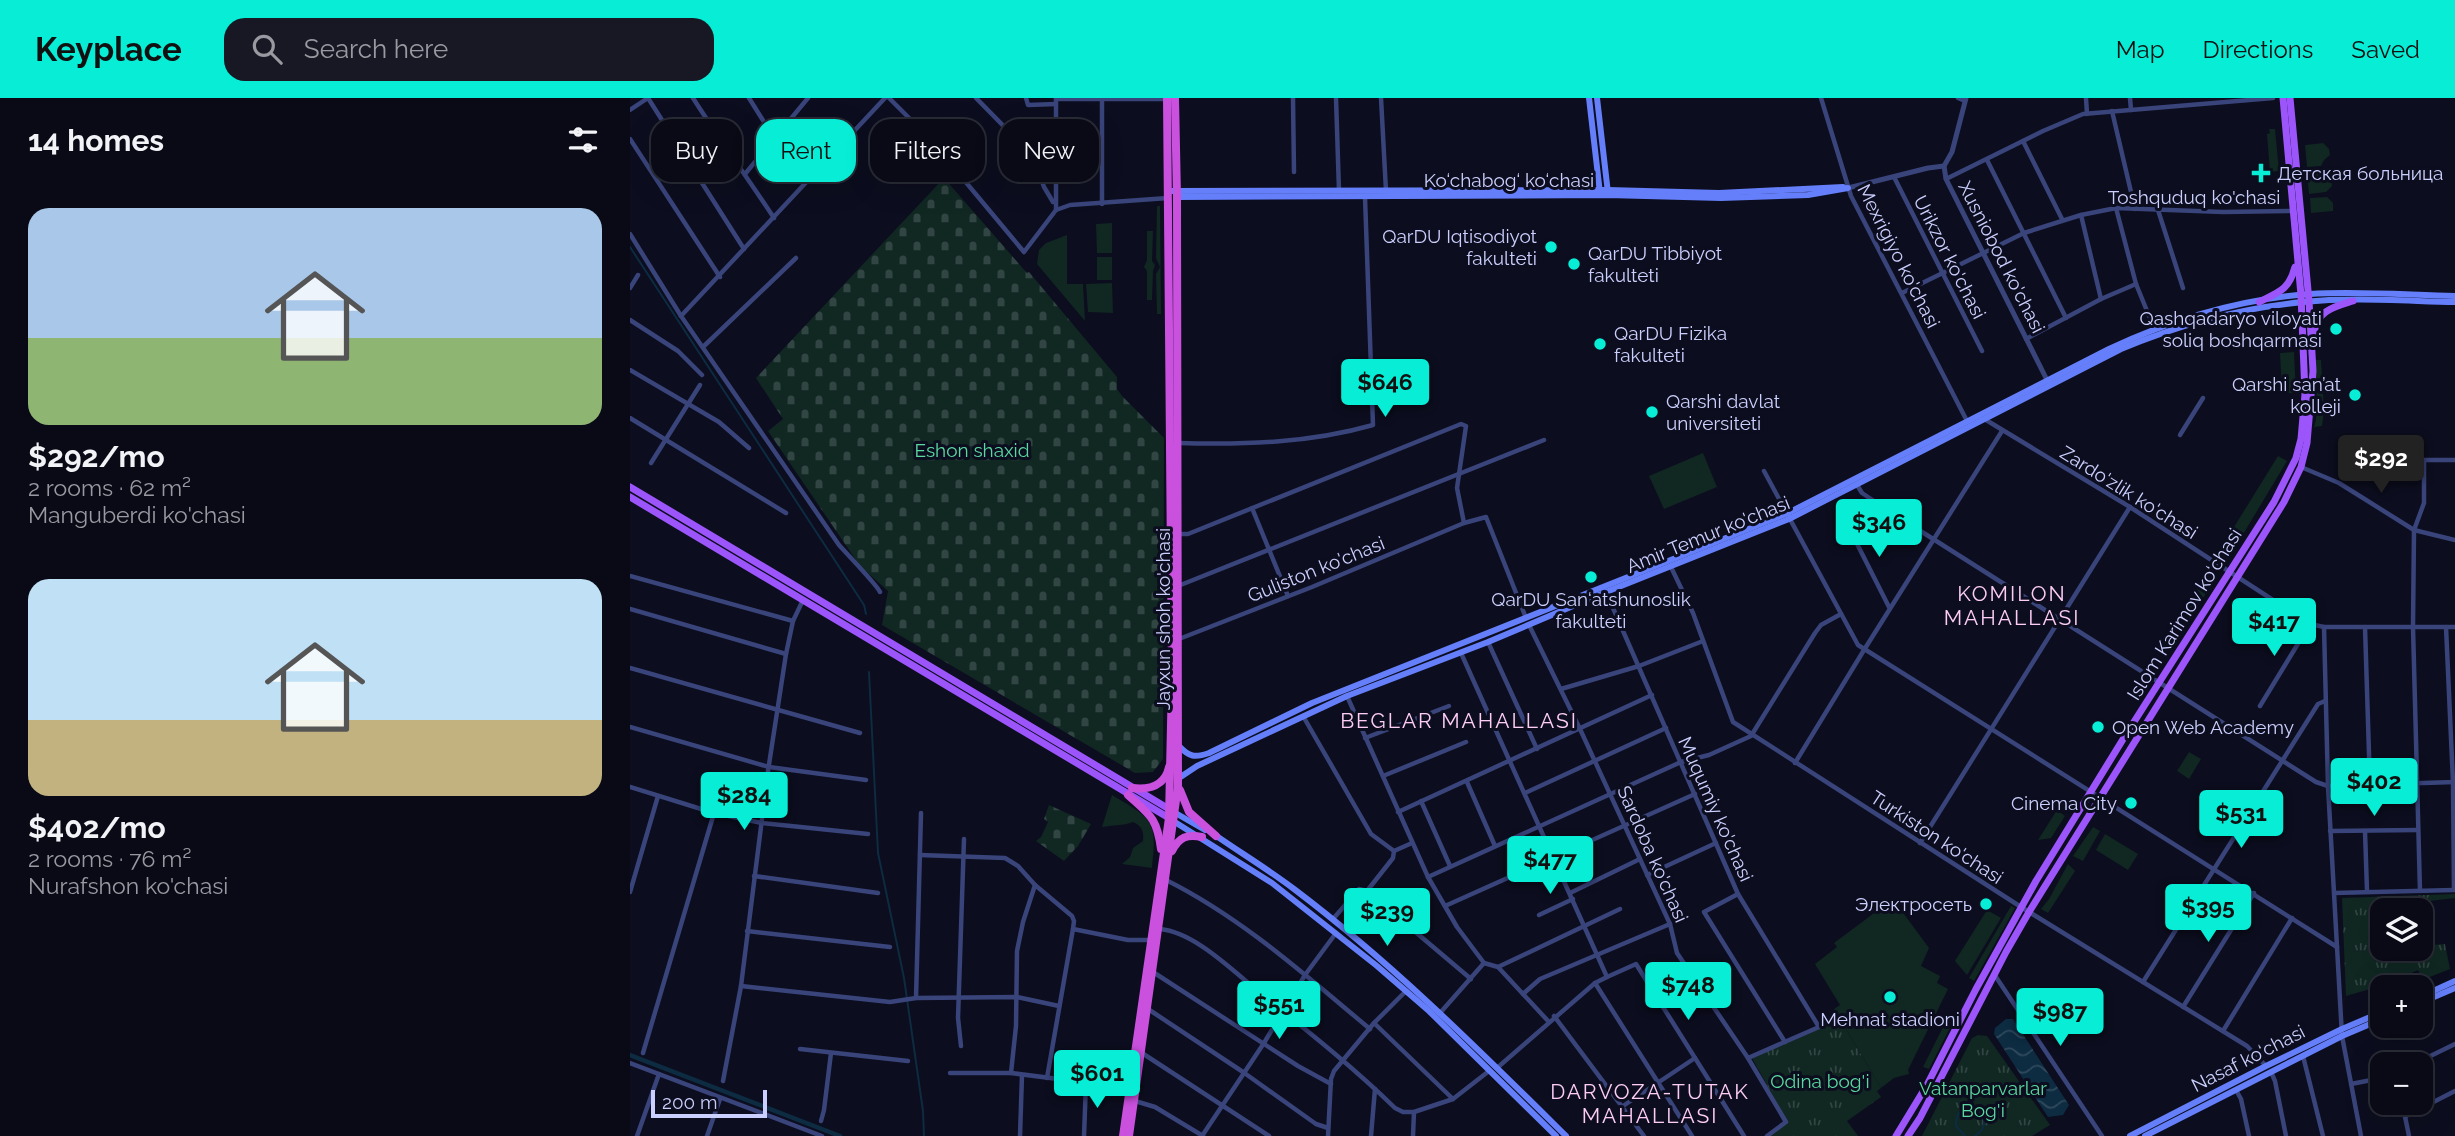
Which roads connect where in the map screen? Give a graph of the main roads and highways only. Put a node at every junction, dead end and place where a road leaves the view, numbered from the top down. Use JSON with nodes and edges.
{"nodes":[{"id":1,"x":1170,"y":98,"type":"edge"},
{"id":2,"x":1589,"y":98,"type":"edge"},
{"id":3,"x":1597,"y":98,"type":"edge"},
{"id":4,"x":2283,"y":98,"type":"edge"},
{"id":5,"x":2290,"y":98,"type":"edge"},
{"id":6,"x":1848,"y":188,"type":"road end"},
{"id":7,"x":1604,"y":193,"type":"junction"},
{"id":8,"x":1173,"y":194,"type":"junction"},
{"id":9,"x":1285,"y":195,"type":"junction"},
{"id":10,"x":1367,"y":195,"type":"junction"},
{"id":11,"x":2297,"y":260,"type":"junction"},
{"id":12,"x":2455,"y":296,"type":"edge"},
{"id":13,"x":2304,"y":298,"type":"junction"},
{"id":14,"x":2353,"y":301,"type":"junction"},
{"id":15,"x":2259,"y":302,"type":"junction"},
{"id":16,"x":2455,"y":302,"type":"edge"},
{"id":17,"x":2312,"y":346,"type":"junction"},
{"id":18,"x":2049,"y":384,"type":"junction"},
{"id":19,"x":1175,"y":438,"type":"junction"},
{"id":20,"x":630,"y":487,"type":"edge"},
{"id":21,"x":630,"y":497,"type":"edge"},
{"id":22,"x":657,"y":506,"type":"junction"},
{"id":23,"x":1787,"y":517,"type":"junction"},
{"id":24,"x":714,"y":540,"type":"junction"},
{"id":25,"x":2233,"y":575,"type":"junction"},
{"id":26,"x":1527,"y":621,"type":"junction"},
{"id":27,"x":1179,"y":746,"type":"junction"},
{"id":28,"x":1171,"y":758,"type":"junction"},
{"id":29,"x":1178,"y":782,"type":"junction"},
{"id":30,"x":1130,"y":791,"type":"junction"},
{"id":31,"x":1172,"y":815,"type":"junction"},
{"id":32,"x":1216,"y":836,"type":"junction"},
{"id":33,"x":1202,"y":837,"type":"junction"},
{"id":34,"x":1166,"y":860,"type":"junction"},
{"id":35,"x":2455,"y":981,"type":"edge"},
{"id":36,"x":2455,"y":988,"type":"edge"},
{"id":37,"x":2433,"y":991,"type":"edge"},
{"id":38,"x":2433,"y":997,"type":"edge"},
{"id":39,"x":1423,"y":1002,"type":"junction"},
{"id":40,"x":2370,"y":1019,"type":"edge"},
{"id":41,"x":2370,"y":1023,"type":"edge"},
{"id":42,"x":2342,"y":1033,"type":"junction"},
{"id":43,"x":1940,"y":1070,"type":"junction"},
{"id":44,"x":1123,"y":1136,"type":"edge"},
{"id":45,"x":1129,"y":1136,"type":"edge"},
{"id":46,"x":1556,"y":1136,"type":"edge"},
{"id":47,"x":1566,"y":1136,"type":"edge"},
{"id":48,"x":1896,"y":1136,"type":"edge"},
{"id":49,"x":1908,"y":1136,"type":"edge"},
{"id":50,"x":2130,"y":1136,"type":"edge"},
{"id":51,"x":2145,"y":1136,"type":"edge"}],
"edges":[{"from":1,"to":8,"type":"highway","name":"Jayxun shoh ko'chasi"},
{"from":2,"to":7,"type":"main road"},
{"from":3,"to":7,"type":"main road"},
{"from":4,"to":11,"type":"main road","name":"Islom Karimov ko‘chasi"},
{"from":5,"to":13,"type":"main road","name":"Islom Karimov ko‘chasi"},
{"from":6,"to":7,"type":"main road","name":"Ko‘chabog‘ ko‘chasi"},
{"from":7,"to":10,"type":"main road","name":"Ko‘chabog‘ ko‘chasi"},
{"from":7,"to":10,"type":"main road","name":"Ko‘chabog‘ ko‘chasi"},
{"from":8,"to":9,"type":"main road","name":"Ko‘chabog‘ ko‘chasi"},
{"from":8,"to":19,"type":"highway","name":"Jayxun shoh ko'chasi"},
{"from":9,"to":10,"type":"main road","name":"Ko‘chabog‘ ko‘chasi"},
{"from":9,"to":10,"type":"main road","name":"Ko‘chabog‘ ko‘chasi"},
{"from":11,"to":13,"type":"main road","name":"Islom Karimov ko‘chasi"},
{"from":11,"to":15,"type":"main road"},
{"from":12,"to":13,"type":"main road","name":"Amir Temur ko'chasi"},
{"from":13,"to":14,"type":"main road","name":"Amir Temur ko'chasi"},
{"from":13,"to":15,"type":"main road","name":"Amir Temur ko'chasi"},
{"from":13,"to":17,"type":"main road","name":"Islom Karimov ko‘chasi"},
{"from":13,"to":18,"type":"main road","name":"Amir Temur ko'chasi"},
{"from":13,"to":25,"type":"main road","name":"Islom Karimov ko‘chasi"},
{"from":14,"to":16,"type":"main road","name":"Amir Temur ko'chasi"},
{"from":14,"to":17,"type":"main road"},
{"from":15,"to":18,"type":"main road","name":"Amir Temur ko'chasi"},
{"from":17,"to":25,"type":"main road","name":"Islom Karimov ko‘chasi"},
{"from":18,"to":23,"type":"main road","name":"Amir Temur ko'chasi"},
{"from":18,"to":23,"type":"main road","name":"Amir Temur ko'chasi"},
{"from":19,"to":27,"type":"highway","name":"Jayxun shoh ko'chasi"},
{"from":19,"to":28,"type":"highway","name":"Jayxun shoh ko'chasi"},
{"from":20,"to":22,"type":"main road"},
{"from":21,"to":22,"type":"main road"},
{"from":22,"to":24,"type":"main road"},
{"from":23,"to":26,"type":"main road","name":"Amir Temur ko'chasi"},
{"from":23,"to":26,"type":"main road","name":"Amir Temur ko'chasi"},
{"from":24,"to":30,"type":"main road"},
{"from":24,"to":30,"type":"main road"},
{"from":25,"to":43,"type":"main road","name":"Islom Karimov ko‘chasi"},
{"from":25,"to":43,"type":"main road","name":"Islom Karimov ko‘chasi"},
{"from":26,"to":27,"type":"main road","name":"Amir Temur ko'chasi"},
{"from":26,"to":29,"type":"main road","name":"Amir Temur ko'chasi"},
{"from":27,"to":29,"type":"highway","name":"Jayxun shoh ko'chasi"},
{"from":28,"to":30,"type":"highway"},
{"from":28,"to":31,"type":"highway","name":"Jayxun shoh ko'chasi"},
{"from":29,"to":31,"type":"highway","name":"Jayxun shoh ko'chasi"},
{"from":29,"to":32,"type":"highway"},
{"from":30,"to":31,"type":"main road"},
{"from":30,"to":34,"type":"highway"},
{"from":31,"to":32,"type":"main road"},
{"from":31,"to":33,"type":"main road"},
{"from":31,"to":34,"type":"highway","name":"Jayxun shoh ko'chasi"},
{"from":32,"to":39,"type":"main road"},
{"from":33,"to":34,"type":"highway"},
{"from":33,"to":39,"type":"main road"},
{"from":34,"to":44,"type":"highway","name":"Jayxun shoh ko'chasi"},
{"from":34,"to":45,"type":"highway","name":"Jayxun shoh ko'chasi"},
{"from":35,"to":37,"type":"main road"},
{"from":36,"to":38,"type":"main road"},
{"from":39,"to":46,"type":"main road"},
{"from":39,"to":47,"type":"main road"},
{"from":40,"to":42,"type":"main road","name":"Nasaf ko‘chasi"},
{"from":41,"to":42,"type":"main road","name":"Nasaf ko‘chasi"},
{"from":42,"to":50,"type":"main road","name":"Nasaf ko‘chasi"},
{"from":42,"to":51,"type":"main road","name":"Nasaf ko‘chasi"},
{"from":43,"to":48,"type":"main road","name":"Islom Karimov ko‘chasi"},
{"from":43,"to":49,"type":"main road","name":"Islom Karimov ko‘chasi"}]}
